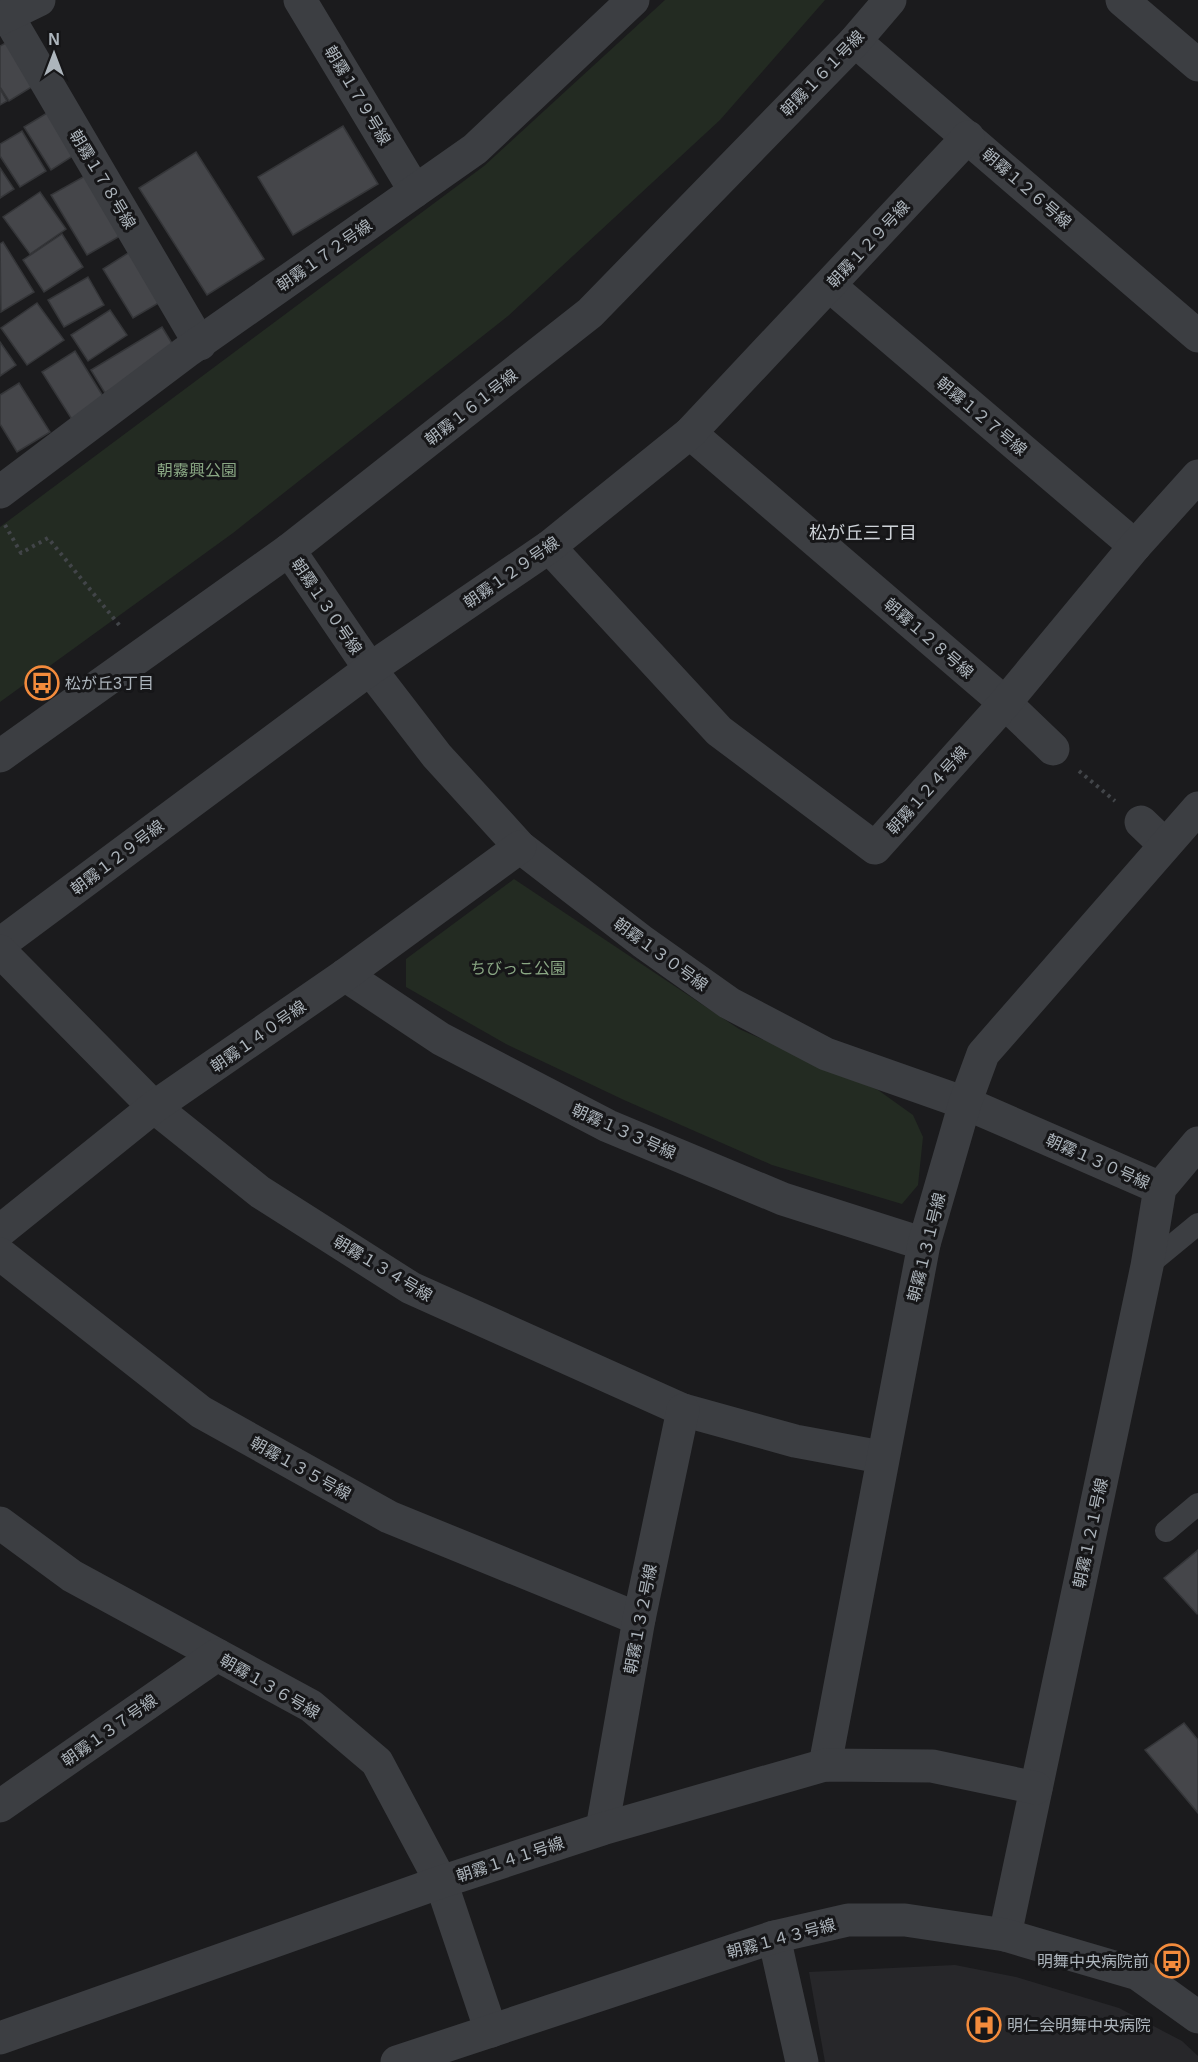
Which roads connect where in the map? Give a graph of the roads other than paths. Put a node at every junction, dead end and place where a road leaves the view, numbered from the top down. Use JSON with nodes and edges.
{"nodes":[{"id":1,"x":39,"y":0,"type":"edge"},
{"id":2,"x":300,"y":0,"type":"edge"},
{"id":3,"x":633,"y":0,"type":"edge"},
{"id":4,"x":890,"y":0,"type":"edge"},
{"id":5,"x":1122,"y":0,"type":"edge"},
{"id":6,"x":3,"y":17,"type":"edge"},
{"id":7,"x":855,"y":41,"type":"junction"},
{"id":8,"x":1198,"y":65,"type":"edge"},
{"id":9,"x":968,"y":137,"type":"junction"},
{"id":10,"x":415,"y":190,"type":"junction"},
{"id":11,"x":830,"y":286,"type":"junction"},
{"id":12,"x":1198,"y":336,"type":"edge"},
{"id":13,"x":200,"y":344,"type":"junction"},
{"id":14,"x":690,"y":433,"type":"junction"},
{"id":15,"x":1198,"y":476,"type":"edge"},
{"id":16,"x":0,"y":492,"type":"edge"},
{"id":17,"x":1135,"y":546,"type":"junction"},
{"id":18,"x":549,"y":547,"type":"junction"},
{"id":19,"x":289,"y":550,"type":"junction"},
{"id":20,"x":370,"y":669,"type":"junction"},
{"id":21,"x":1005,"y":703,"type":"junction"},
{"id":22,"x":1053,"y":749,"type":"road end"},
{"id":23,"x":0,"y":756,"type":"edge"},
{"id":24,"x":1198,"y":808,"type":"edge"},
{"id":25,"x":1141,"y":822,"type":"road end"},
{"id":26,"x":1165,"y":845,"type":"junction"},
{"id":27,"x":520,"y":847,"type":"junction"},
{"id":28,"x":0,"y":944,"type":"edge"},
{"id":29,"x":0,"y":951,"type":"edge"},
{"id":30,"x":345,"y":975,"type":"junction"},
{"id":31,"x":965,"y":1103,"type":"junction"},
{"id":32,"x":154,"y":1107,"type":"junction"},
{"id":33,"x":1198,"y":1143,"type":"edge"},
{"id":34,"x":1160,"y":1188,"type":"junction"},
{"id":35,"x":1198,"y":1224,"type":"edge"},
{"id":36,"x":0,"y":1231,"type":"edge"},
{"id":37,"x":924,"y":1244,"type":"junction"},
{"id":38,"x":0,"y":1254,"type":"edge"},
{"id":39,"x":1147,"y":1266,"type":"junction"},
{"id":40,"x":683,"y":1410,"type":"junction"},
{"id":41,"x":881,"y":1457,"type":"junction"},
{"id":42,"x":1198,"y":1504,"type":"edge"},
{"id":43,"x":0,"y":1523,"type":"edge"},
{"id":44,"x":1166,"y":1531,"type":"dead end"},
{"id":45,"x":639,"y":1619,"type":"junction"},
{"id":46,"x":217,"y":1655,"type":"junction"},
{"id":47,"x":825,"y":1766,"type":"junction"},
{"id":48,"x":1035,"y":1788,"type":"junction"},
{"id":49,"x":0,"y":1806,"type":"edge"},
{"id":50,"x":602,"y":1828,"type":"junction"},
{"id":51,"x":441,"y":1882,"type":"junction"},
{"id":52,"x":1005,"y":1935,"type":"junction"},
{"id":53,"x":774,"y":1936,"type":"junction"},
{"id":54,"x":1198,"y":2017,"type":"edge"},
{"id":55,"x":491,"y":2031,"type":"junction"},
{"id":56,"x":0,"y":2038,"type":"edge"},
{"id":57,"x":397,"y":2062,"type":"edge"},
{"id":58,"x":802,"y":2062,"type":"edge"}],
"edges":[{"from":1,"to":6,"type":"street"},
{"from":2,"to":10,"type":"street","name":"朝霧１７９号線"},
{"from":3,"to":10,"type":"street","name":"朝霧１７２号線"},
{"from":4,"to":7,"type":"street","name":"朝霧１６１号線"},
{"from":5,"to":8,"type":"street"},
{"from":6,"to":13,"type":"street","name":"朝霧１７８号線"},
{"from":7,"to":9,"type":"street","name":"朝霧１２６号線"},
{"from":7,"to":19,"type":"street","name":"朝霧１６１号線"},
{"from":9,"to":11,"type":"street","name":"朝霧１２９号線"},
{"from":9,"to":12,"type":"street","name":"朝霧１２６号線"},
{"from":10,"to":13,"type":"street","name":"朝霧１７２号線"},
{"from":11,"to":14,"type":"street","name":"朝霧１２９号線"},
{"from":11,"to":17,"type":"street","name":"朝霧１２７号線"},
{"from":13,"to":16,"type":"street","name":"朝霧１７２号線"},
{"from":14,"to":18,"type":"street","name":"朝霧１２９号線"},
{"from":14,"to":21,"type":"street","name":"朝霧１２８号線"},
{"from":15,"to":17,"type":"street","name":"朝霧１２４号線"},
{"from":17,"to":21,"type":"street","name":"朝霧１２４号線"},
{"from":18,"to":20,"type":"street","name":"朝霧１２９号線"},
{"from":18,"to":21,"type":"street","name":"朝霧１２４号線"},
{"from":19,"to":20,"type":"street","name":"朝霧１３０号線"},
{"from":19,"to":23,"type":"street","name":"朝霧１６１号線"},
{"from":20,"to":27,"type":"street","name":"朝霧１３０号線"},
{"from":20,"to":28,"type":"street","name":"朝霧１２９号線"},
{"from":21,"to":22,"type":"street","name":"朝霧１２８号線"},
{"from":24,"to":26,"type":"street","name":"朝霧１３１号線"},
{"from":25,"to":26,"type":"street"},
{"from":26,"to":31,"type":"street","name":"朝霧１３１号線"},
{"from":27,"to":30,"type":"street","name":"朝霧１４０号線"},
{"from":27,"to":31,"type":"street","name":"朝霧１３０号線"},
{"from":29,"to":32,"type":"street","name":"朝霧１３４号線"},
{"from":30,"to":32,"type":"street","name":"朝霧１４０号線"},
{"from":30,"to":37,"type":"street","name":"朝霧１３３号線"},
{"from":31,"to":34,"type":"street","name":"朝霧１３０号線"},
{"from":31,"to":37,"type":"street","name":"朝霧１３１号線"},
{"from":32,"to":36,"type":"street","name":"朝霧１４０号線"},
{"from":32,"to":40,"type":"street","name":"朝霧１３４号線"},
{"from":33,"to":34,"type":"street"},
{"from":34,"to":39,"type":"street","name":"朝霧１２１号線"},
{"from":35,"to":39,"type":"lane"},
{"from":37,"to":41,"type":"street","name":"朝霧１３１号線"},
{"from":38,"to":45,"type":"street","name":"朝霧１３５号線"},
{"from":39,"to":48,"type":"street","name":"朝霧１２１号線"},
{"from":40,"to":41,"type":"street","name":"朝霧１３４号線"},
{"from":40,"to":45,"type":"street","name":"朝霧１３２号線"},
{"from":41,"to":47,"type":"street","name":"朝霧１３１号線"},
{"from":42,"to":44,"type":"lane"},
{"from":43,"to":46,"type":"street","name":"朝霧１３６号線"},
{"from":45,"to":50,"type":"street","name":"朝霧１３２号線"},
{"from":46,"to":49,"type":"street","name":"朝霧１３７号線"},
{"from":46,"to":51,"type":"street","name":"朝霧１３６号線"},
{"from":47,"to":48,"type":"street","name":"朝霧１４１号線"},
{"from":47,"to":50,"type":"street","name":"朝霧１４１号線"},
{"from":48,"to":52,"type":"street","name":"朝霧１２１号線"},
{"from":50,"to":51,"type":"street","name":"朝霧１４１号線"},
{"from":51,"to":55,"type":"street","name":"朝霧１３６号線"},
{"from":51,"to":56,"type":"street","name":"朝霧１４１号線"},
{"from":52,"to":53,"type":"street","name":"朝霧１４３号線"},
{"from":52,"to":54,"type":"street","name":"朝霧１４３号線"},
{"from":53,"to":55,"type":"street","name":"朝霧１４３号線"},
{"from":53,"to":58,"type":"street"},
{"from":55,"to":57,"type":"street","name":"朝霧１４３号線"}]}
